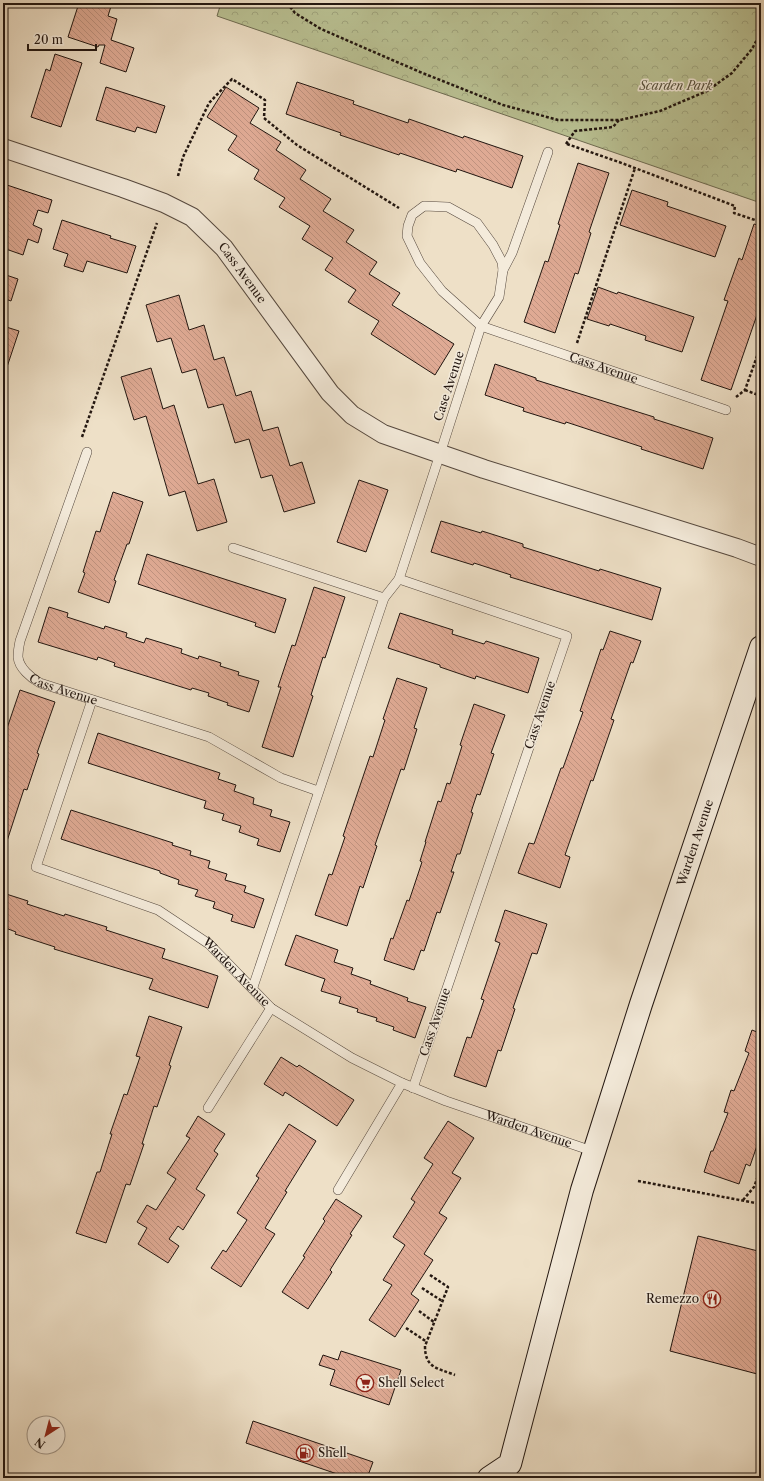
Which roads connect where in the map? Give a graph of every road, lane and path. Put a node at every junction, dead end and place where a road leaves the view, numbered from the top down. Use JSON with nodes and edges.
{"nodes":[{"id":1,"x":287,"y":3,"type":"edge"},
{"id":2,"x":761,"y":32,"type":"edge"},
{"id":3,"x":620,"y":120,"type":"junction"},
{"id":4,"x":566,"y":144,"type":"junction"},
{"id":5,"x":3,"y":148,"type":"edge"},
{"id":6,"x":548,"y":152,"type":"joint"},
{"id":7,"x":635,"y":168,"type":"junction"},
{"id":8,"x":178,"y":176,"type":"dead end"},
{"id":9,"x":164,"y":203,"type":"junction"},
{"id":10,"x":412,"y":215,"type":"junction"},
{"id":11,"x":761,"y":222,"type":"edge"},
{"id":12,"x":503,"y":270,"type":"junction"},
{"id":13,"x":481,"y":326,"type":"junction"},
{"id":14,"x":761,"y":345,"type":"edge"},
{"id":15,"x":573,"y":357,"type":"junction"},
{"id":16,"x":745,"y":390,"type":"junction"},
{"id":17,"x":761,"y":396,"type":"edge"},
{"id":18,"x":723,"y":409,"type":"joint"},
{"id":19,"x":87,"y":452,"type":"joint"},
{"id":20,"x":440,"y":454,"type":"junction"},
{"id":21,"x":233,"y":548,"type":"dead end"},
{"id":22,"x":761,"y":557,"type":"edge"},
{"id":23,"x":399,"y":579,"type":"junction"},
{"id":24,"x":384,"y":598,"type":"junction"},
{"id":25,"x":761,"y":647,"type":"edge"},
{"id":26,"x":92,"y":700,"type":"junction"},
{"id":27,"x":318,"y":791,"type":"junction"},
{"id":28,"x":253,"y":987,"type":"junction"},
{"id":29,"x":271,"y":1008,"type":"junction"},
{"id":30,"x":402,"y":1083,"type":"junction"},
{"id":31,"x":412,"y":1088,"type":"junction"},
{"id":32,"x":208,"y":1108,"type":"dead end"},
{"id":33,"x":595,"y":1152,"type":"junction"},
{"id":34,"x":761,"y":1168,"type":"edge"},
{"id":35,"x":638,"y":1181,"type":"dead end"},
{"id":36,"x":338,"y":1190,"type":"dead end"},
{"id":37,"x":743,"y":1200,"type":"junction"},
{"id":38,"x":761,"y":1204,"type":"edge"},
{"id":39,"x":430,"y":1275,"type":"dead end"},
{"id":40,"x":422,"y":1288,"type":"dead end"},
{"id":41,"x":442,"y":1301,"type":"junction"},
{"id":42,"x":419,"y":1311,"type":"dead end"},
{"id":43,"x":434,"y":1322,"type":"junction"},
{"id":44,"x":406,"y":1328,"type":"dead end"},
{"id":45,"x":427,"y":1342,"type":"junction"},
{"id":46,"x":455,"y":1374,"type":"dead end"},
{"id":47,"x":514,"y":1471,"type":"edge"},
{"id":48,"x":489,"y":1478,"type":"edge"}],
"edges":[{"from":1,"to":3,"type":"path"},
{"from":2,"to":3,"type":"path"},
{"from":3,"to":4,"type":"path"},
{"from":4,"to":6,"type":"path"},
{"from":4,"to":7,"type":"path"},
{"from":5,"to":9,"type":"street","name":"Cass Avenue"},
{"from":6,"to":12,"type":"lane"},
{"from":7,"to":11,"type":"path"},
{"from":7,"to":15,"type":"path"},
{"from":8,"to":10,"type":"path"},
{"from":9,"to":19,"type":"path"},
{"from":9,"to":20,"type":"street","name":"Cass Avenue"},
{"from":10,"to":12,"type":"lane"},
{"from":10,"to":13,"type":"lane","name":"Cass Avenue"},
{"from":12,"to":13,"type":"lane"},
{"from":13,"to":15,"type":"lane","name":"Cass Avenue"},
{"from":13,"to":20,"type":"lane","name":"Case Avenue"},
{"from":14,"to":16,"type":"path"},
{"from":15,"to":18,"type":"lane","name":"Cass Avenue"},
{"from":16,"to":17,"type":"path"},
{"from":16,"to":18,"type":"path"},
{"from":19,"to":26,"type":"lane","name":"Cass Avenue"},
{"from":20,"to":22,"type":"street","name":"Cass Avenue"},
{"from":20,"to":23,"type":"lane"},
{"from":21,"to":24,"type":"lane"},
{"from":23,"to":24,"type":"lane"},
{"from":23,"to":31,"type":"lane","name":"Cass Avenue"},
{"from":24,"to":27,"type":"lane"},
{"from":25,"to":33,"type":"main road","name":"Warden Avenue"},
{"from":26,"to":27,"type":"lane","name":"Cass Avenue"},
{"from":26,"to":28,"type":"lane","name":"Warden Avenue"},
{"from":27,"to":28,"type":"lane"},
{"from":28,"to":29,"type":"lane","name":"Warden Avenue"},
{"from":29,"to":30,"type":"lane","name":"Warden Avenue"},
{"from":29,"to":32,"type":"lane"},
{"from":30,"to":31,"type":"lane","name":"Warden Avenue"},
{"from":30,"to":36,"type":"lane"},
{"from":31,"to":33,"type":"lane","name":"Warden Avenue"},
{"from":33,"to":47,"type":"main road","name":"Warden Avenue"},
{"from":34,"to":37,"type":"path"},
{"from":35,"to":37,"type":"path"},
{"from":37,"to":38,"type":"path"},
{"from":39,"to":41,"type":"path"},
{"from":40,"to":41,"type":"path"},
{"from":41,"to":43,"type":"path"},
{"from":42,"to":43,"type":"path"},
{"from":43,"to":45,"type":"path"},
{"from":44,"to":45,"type":"path"},
{"from":45,"to":46,"type":"path"},
{"from":47,"to":48,"type":"main road","name":"Warden Avenue"}]}
